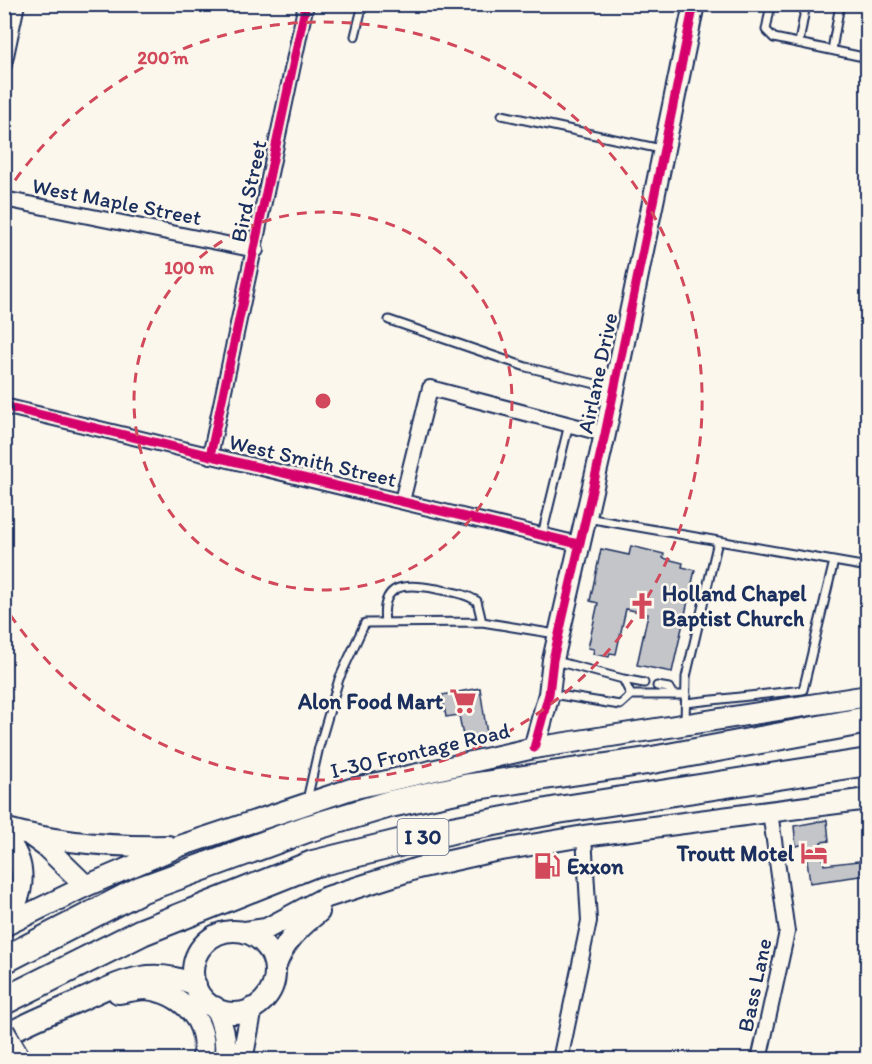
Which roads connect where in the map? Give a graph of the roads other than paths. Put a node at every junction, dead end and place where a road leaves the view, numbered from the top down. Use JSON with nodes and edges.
{"nodes":[{"id":1,"x":17,"y":4,"type":"edge"},
{"id":2,"x":306,"y":4,"type":"edge"},
{"id":3,"x":363,"y":4,"type":"edge"},
{"id":4,"x":694,"y":4,"type":"edge"},
{"id":5,"x":771,"y":4,"type":"edge"},
{"id":6,"x":806,"y":4,"type":"edge"},
{"id":7,"x":840,"y":4,"type":"edge"},
{"id":8,"x":355,"y":36,"type":"dead end"},
{"id":9,"x":800,"y":43,"type":"junction"},
{"id":10,"x":7,"y":44,"type":"edge"},
{"id":11,"x":832,"y":50,"type":"junction"},
{"id":12,"x":867,"y":56,"type":"edge"},
{"id":13,"x":4,"y":65,"type":"edge"},
{"id":14,"x":502,"y":115,"type":"dead end"},
{"id":15,"x":664,"y":150,"type":"junction"},
{"id":16,"x":4,"y":199,"type":"edge"},
{"id":17,"x":256,"y":250,"type":"junction"},
{"id":18,"x":389,"y":320,"type":"dead end"},
{"id":19,"x":614,"y":388,"type":"junction"},
{"id":20,"x":4,"y":406,"type":"edge"},
{"id":21,"x":569,"y":424,"type":"junction"},
{"id":22,"x":605,"y":434,"type":"junction"},
{"id":23,"x":210,"y":456,"type":"junction"},
{"id":24,"x":402,"y":501,"type":"junction"},
{"id":25,"x":584,"y":518,"type":"junction"},
{"id":26,"x":542,"y":535,"type":"junction"},
{"id":27,"x":718,"y":541,"type":"junction"},
{"id":28,"x":578,"y":544,"type":"junction"},
{"id":29,"x":834,"y":561,"type":"junction"},
{"id":30,"x":867,"y":567,"type":"edge"},
{"id":31,"x":482,"y":622,"type":"junction"},
{"id":32,"x":385,"y":623,"type":"junction"},
{"id":33,"x":559,"y":634,"type":"junction"},
{"id":34,"x":553,"y":660,"type":"junction"},
{"id":35,"x":623,"y":679,"type":"junction"},
{"id":36,"x":644,"y":683,"type":"dead end"},
{"id":37,"x":657,"y":686,"type":"dead end"},
{"id":38,"x":549,"y":694,"type":"junction"},
{"id":39,"x":631,"y":695,"type":"junction"},
{"id":40,"x":673,"y":695,"type":"junction"},
{"id":41,"x":867,"y":696,"type":"edge"},
{"id":42,"x":686,"y":699,"type":"junction"},
{"id":43,"x":867,"y":720,"type":"edge"},
{"id":44,"x":685,"y":726,"type":"junction"},
{"id":45,"x":534,"y":748,"type":"junction"},
{"id":46,"x":867,"y":762,"type":"edge"},
{"id":47,"x":867,"y":799,"type":"edge"},
{"id":48,"x":307,"y":803,"type":"junction"},
{"id":49,"x":770,"y":812,"type":"junction"},
{"id":50,"x":4,"y":828,"type":"edge"},
{"id":51,"x":29,"y":835,"type":"junction"},
{"id":52,"x":4,"y":836,"type":"edge"},
{"id":53,"x":584,"y":836,"type":"junction"},
{"id":54,"x":180,"y":846,"type":"junction"},
{"id":55,"x":86,"y":886,"type":"junction"},
{"id":56,"x":333,"y":897,"type":"junction"},
{"id":57,"x":4,"y":921,"type":"edge"},
{"id":58,"x":4,"y":926,"type":"edge"},
{"id":59,"x":245,"y":932,"type":"junction"},
{"id":60,"x":4,"y":960,"type":"edge"},
{"id":61,"x":275,"y":968,"type":"junction"},
{"id":62,"x":196,"y":985,"type":"junction"},
{"id":63,"x":98,"y":991,"type":"junction"},
{"id":64,"x":4,"y":1001,"type":"edge"},
{"id":65,"x":214,"y":1007,"type":"junction"},
{"id":66,"x":252,"y":1008,"type":"junction"},
{"id":67,"x":4,"y":1031,"type":"edge"},
{"id":68,"x":4,"y":1036,"type":"edge"},
{"id":69,"x":21,"y":1059,"type":"edge"},
{"id":70,"x":202,"y":1059,"type":"edge"},
{"id":71,"x":224,"y":1059,"type":"edge"},
{"id":72,"x":242,"y":1059,"type":"edge"},
{"id":73,"x":560,"y":1059,"type":"edge"},
{"id":74,"x":759,"y":1059,"type":"edge"}],
"edges":[{"from":1,"to":10,"type":"street"},
{"from":2,"to":17,"type":"street","name":"Bird Street"},
{"from":3,"to":8,"type":"lane"},
{"from":4,"to":15,"type":"main road","name":"Airlane Drive"},
{"from":5,"to":9,"type":"lane"},
{"from":6,"to":9,"type":"lane"},
{"from":7,"to":11,"type":"lane"},
{"from":9,"to":11,"type":"lane"},
{"from":10,"to":13,"type":"street"},
{"from":11,"to":12,"type":"lane"},
{"from":14,"to":15,"type":"lane"},
{"from":15,"to":19,"type":"main road","name":"Airlane Drive"},
{"from":16,"to":17,"type":"street","name":"West Maple Street"},
{"from":17,"to":23,"type":"street","name":"Bird Street"},
{"from":18,"to":19,"type":"lane"},
{"from":19,"to":22,"type":"main road","name":"Airlane Drive"},
{"from":20,"to":23,"type":"street","name":"West Smith Street"},
{"from":21,"to":22,"type":"street"},
{"from":21,"to":24,"type":"street"},
{"from":21,"to":26,"type":"lane"},
{"from":22,"to":25,"type":"main road","name":"Airlane Drive"},
{"from":23,"to":24,"type":"street","name":"West Smith Street"},
{"from":24,"to":26,"type":"street","name":"West Smith Street"},
{"from":25,"to":27,"type":"lane"},
{"from":25,"to":28,"type":"main road","name":"Airlane Drive"},
{"from":26,"to":28,"type":"street","name":"West Smith Street"},
{"from":27,"to":29,"type":"lane"},
{"from":27,"to":42,"type":"lane"},
{"from":28,"to":33,"type":"main road","name":"Airlane Drive"},
{"from":29,"to":30,"type":"lane"},
{"from":29,"to":42,"type":"lane"},
{"from":31,"to":32,"type":"lane"},
{"from":31,"to":32,"type":"lane"},
{"from":31,"to":33,"type":"lane"},
{"from":32,"to":48,"type":"lane"},
{"from":33,"to":34,"type":"main road","name":"Airlane Drive"},
{"from":34,"to":35,"type":"lane"},
{"from":34,"to":38,"type":"main road","name":"Airlane Drive"},
{"from":35,"to":36,"type":"lane"},
{"from":35,"to":39,"type":"lane"},
{"from":37,"to":40,"type":"lane"},
{"from":38,"to":39,"type":"lane"},
{"from":38,"to":45,"type":"main road","name":"Airlane Drive"},
{"from":39,"to":40,"type":"lane"},
{"from":40,"to":42,"type":"lane"},
{"from":41,"to":44,"type":"main road","name":"I-30 Frontage Road"},
{"from":42,"to":44,"type":"lane"},
{"from":43,"to":60,"type":"highway","number":"I 30"},
{"from":44,"to":45,"type":"main road","name":"I-30 Frontage Road"},
{"from":45,"to":48,"type":"main road","name":"I-30 Frontage Road"},
{"from":46,"to":64,"type":"highway","number":"I 30"},
{"from":47,"to":49,"type":"main road"},
{"from":48,"to":54,"type":"main road","name":"I-30 Frontage Road"},
{"from":49,"to":53,"type":"main road"},
{"from":49,"to":74,"type":"street","name":"Bass Lane"},
{"from":50,"to":51,"type":"main road"},
{"from":51,"to":54,"type":"main road"},
{"from":51,"to":55,"type":"main road"},
{"from":52,"to":57,"type":"main road"},
{"from":53,"to":56,"type":"main road"},
{"from":53,"to":73,"type":"street"},
{"from":54,"to":55,"type":"main road","name":"I-30 Frontage Road"},
{"from":55,"to":58,"type":"main road","name":"I-30 Frontage Road"},
{"from":56,"to":59,"type":"main road"},
{"from":56,"to":61,"type":"main road"},
{"from":59,"to":61,"type":"main road"},
{"from":59,"to":62,"type":"main road"},
{"from":61,"to":66,"type":"main road"},
{"from":62,"to":63,"type":"main road"},
{"from":62,"to":65,"type":"main road"},
{"from":63,"to":68,"type":"main road"},
{"from":63,"to":70,"type":"main road"},
{"from":65,"to":66,"type":"main road"},
{"from":65,"to":71,"type":"main road"},
{"from":66,"to":72,"type":"main road"},
{"from":67,"to":69,"type":"main road","bridge":true}]}
